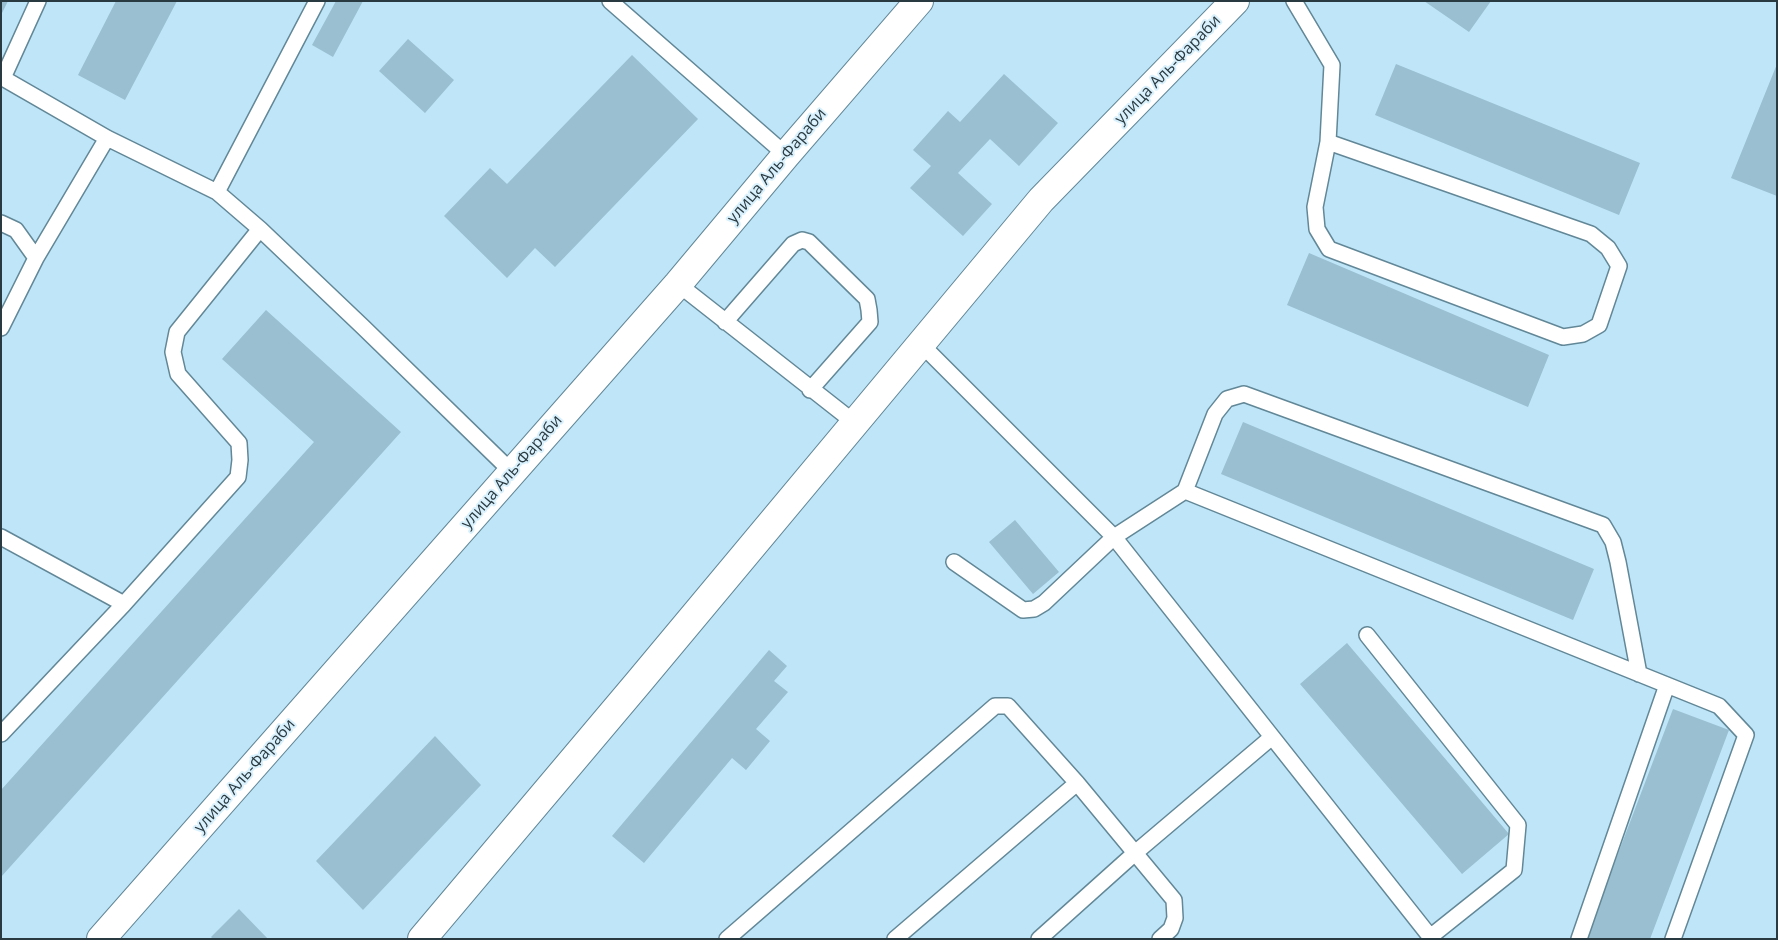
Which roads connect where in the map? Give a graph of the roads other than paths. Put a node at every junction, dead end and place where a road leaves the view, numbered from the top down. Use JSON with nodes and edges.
{"nodes":[{"id":1,"x":38,"y":1,"type":"edge"},
{"id":2,"x":317,"y":1,"type":"edge"},
{"id":3,"x":610,"y":1,"type":"edge"},
{"id":4,"x":920,"y":1,"type":"edge"},
{"id":5,"x":1235,"y":1,"type":"edge"},
{"id":6,"x":1294,"y":1,"type":"edge"},
{"id":7,"x":2,"y":78,"type":"edge"},
{"id":8,"x":106,"y":138,"type":"junction"},
{"id":9,"x":1328,"y":142,"type":"junction"},
{"id":10,"x":786,"y":155,"type":"junction"},
{"id":11,"x":217,"y":192,"type":"junction"},
{"id":12,"x":1,"y":222,"type":"edge"},
{"id":13,"x":260,"y":229,"type":"junction"},
{"id":14,"x":36,"y":258,"type":"junction"},
{"id":15,"x":678,"y":284,"type":"junction"},
{"id":16,"x":4,"y":319,"type":"edge"},
{"id":17,"x":725,"y":322,"type":"junction"},
{"id":18,"x":921,"y":344,"type":"junction"},
{"id":19,"x":810,"y":390,"type":"junction"},
{"id":20,"x":855,"y":423,"type":"junction"},
{"id":21,"x":512,"y":472,"type":"junction"},
{"id":22,"x":1185,"y":491,"type":"junction"},
{"id":23,"x":1114,"y":537,"type":"junction"},
{"id":24,"x":1,"y":538,"type":"edge"},
{"id":25,"x":954,"y":562,"type":"dead end"},
{"id":26,"x":124,"y":604,"type":"junction"},
{"id":27,"x":1367,"y":635,"type":"dead end"},
{"id":28,"x":1639,"y":674,"type":"junction"},
{"id":29,"x":1667,"y":685,"type":"junction"},
{"id":30,"x":1,"y":734,"type":"edge"},
{"id":31,"x":1272,"y":737,"type":"junction"},
{"id":32,"x":1077,"y":783,"type":"junction"},
{"id":33,"x":1136,"y":853,"type":"junction"},
{"id":34,"x":1431,"y":938,"type":"edge"},
{"id":35,"x":101,"y":939,"type":"edge"},
{"id":36,"x":422,"y":939,"type":"edge"},
{"id":37,"x":728,"y":939,"type":"edge"},
{"id":38,"x":895,"y":939,"type":"edge"},
{"id":39,"x":1038,"y":939,"type":"edge"},
{"id":40,"x":1160,"y":939,"type":"edge"},
{"id":41,"x":1579,"y":939,"type":"edge"},
{"id":42,"x":1673,"y":939,"type":"edge"}],
"edges":[{"from":1,"to":7,"type":"lane"},
{"from":2,"to":11,"type":"lane"},
{"from":3,"to":10,"type":"lane"},
{"from":4,"to":10,"type":"main road","name":"улица Аль-Фараби"},
{"from":5,"to":18,"type":"main road","name":"улица Аль-Фараби"},
{"from":6,"to":9,"type":"lane"},
{"from":7,"to":8,"type":"lane"},
{"from":8,"to":11,"type":"lane"},
{"from":8,"to":14,"type":"lane"},
{"from":9,"to":9,"type":"lane"},
{"from":10,"to":15,"type":"main road","name":"улица Аль-Фараби"},
{"from":11,"to":13,"type":"lane"},
{"from":12,"to":14,"type":"lane"},
{"from":13,"to":21,"type":"lane"},
{"from":13,"to":26,"type":"lane"},
{"from":14,"to":16,"type":"lane"},
{"from":15,"to":17,"type":"lane"},
{"from":15,"to":21,"type":"main road","name":"улица Аль-Фараби"},
{"from":17,"to":19,"type":"lane"},
{"from":17,"to":19,"type":"lane"},
{"from":18,"to":20,"type":"main road","name":"улица Аль-Фараби"},
{"from":18,"to":23,"type":"lane"},
{"from":19,"to":20,"type":"lane"},
{"from":20,"to":36,"type":"main road","name":"улица Аль-Фараби"},
{"from":21,"to":35,"type":"main road","name":"улица Аль-Фараби"},
{"from":22,"to":23,"type":"lane"},
{"from":22,"to":28,"type":"lane"},
{"from":22,"to":28,"type":"lane"},
{"from":23,"to":25,"type":"lane"},
{"from":23,"to":31,"type":"lane"},
{"from":24,"to":26,"type":"lane"},
{"from":26,"to":30,"type":"lane"},
{"from":27,"to":34,"type":"lane"},
{"from":28,"to":29,"type":"lane"},
{"from":29,"to":41,"type":"lane"},
{"from":29,"to":42,"type":"lane"},
{"from":31,"to":33,"type":"lane"},
{"from":31,"to":34,"type":"lane"},
{"from":32,"to":33,"type":"lane"},
{"from":32,"to":37,"type":"lane"},
{"from":32,"to":38,"type":"lane"},
{"from":33,"to":39,"type":"lane"},
{"from":33,"to":40,"type":"lane"}]}
